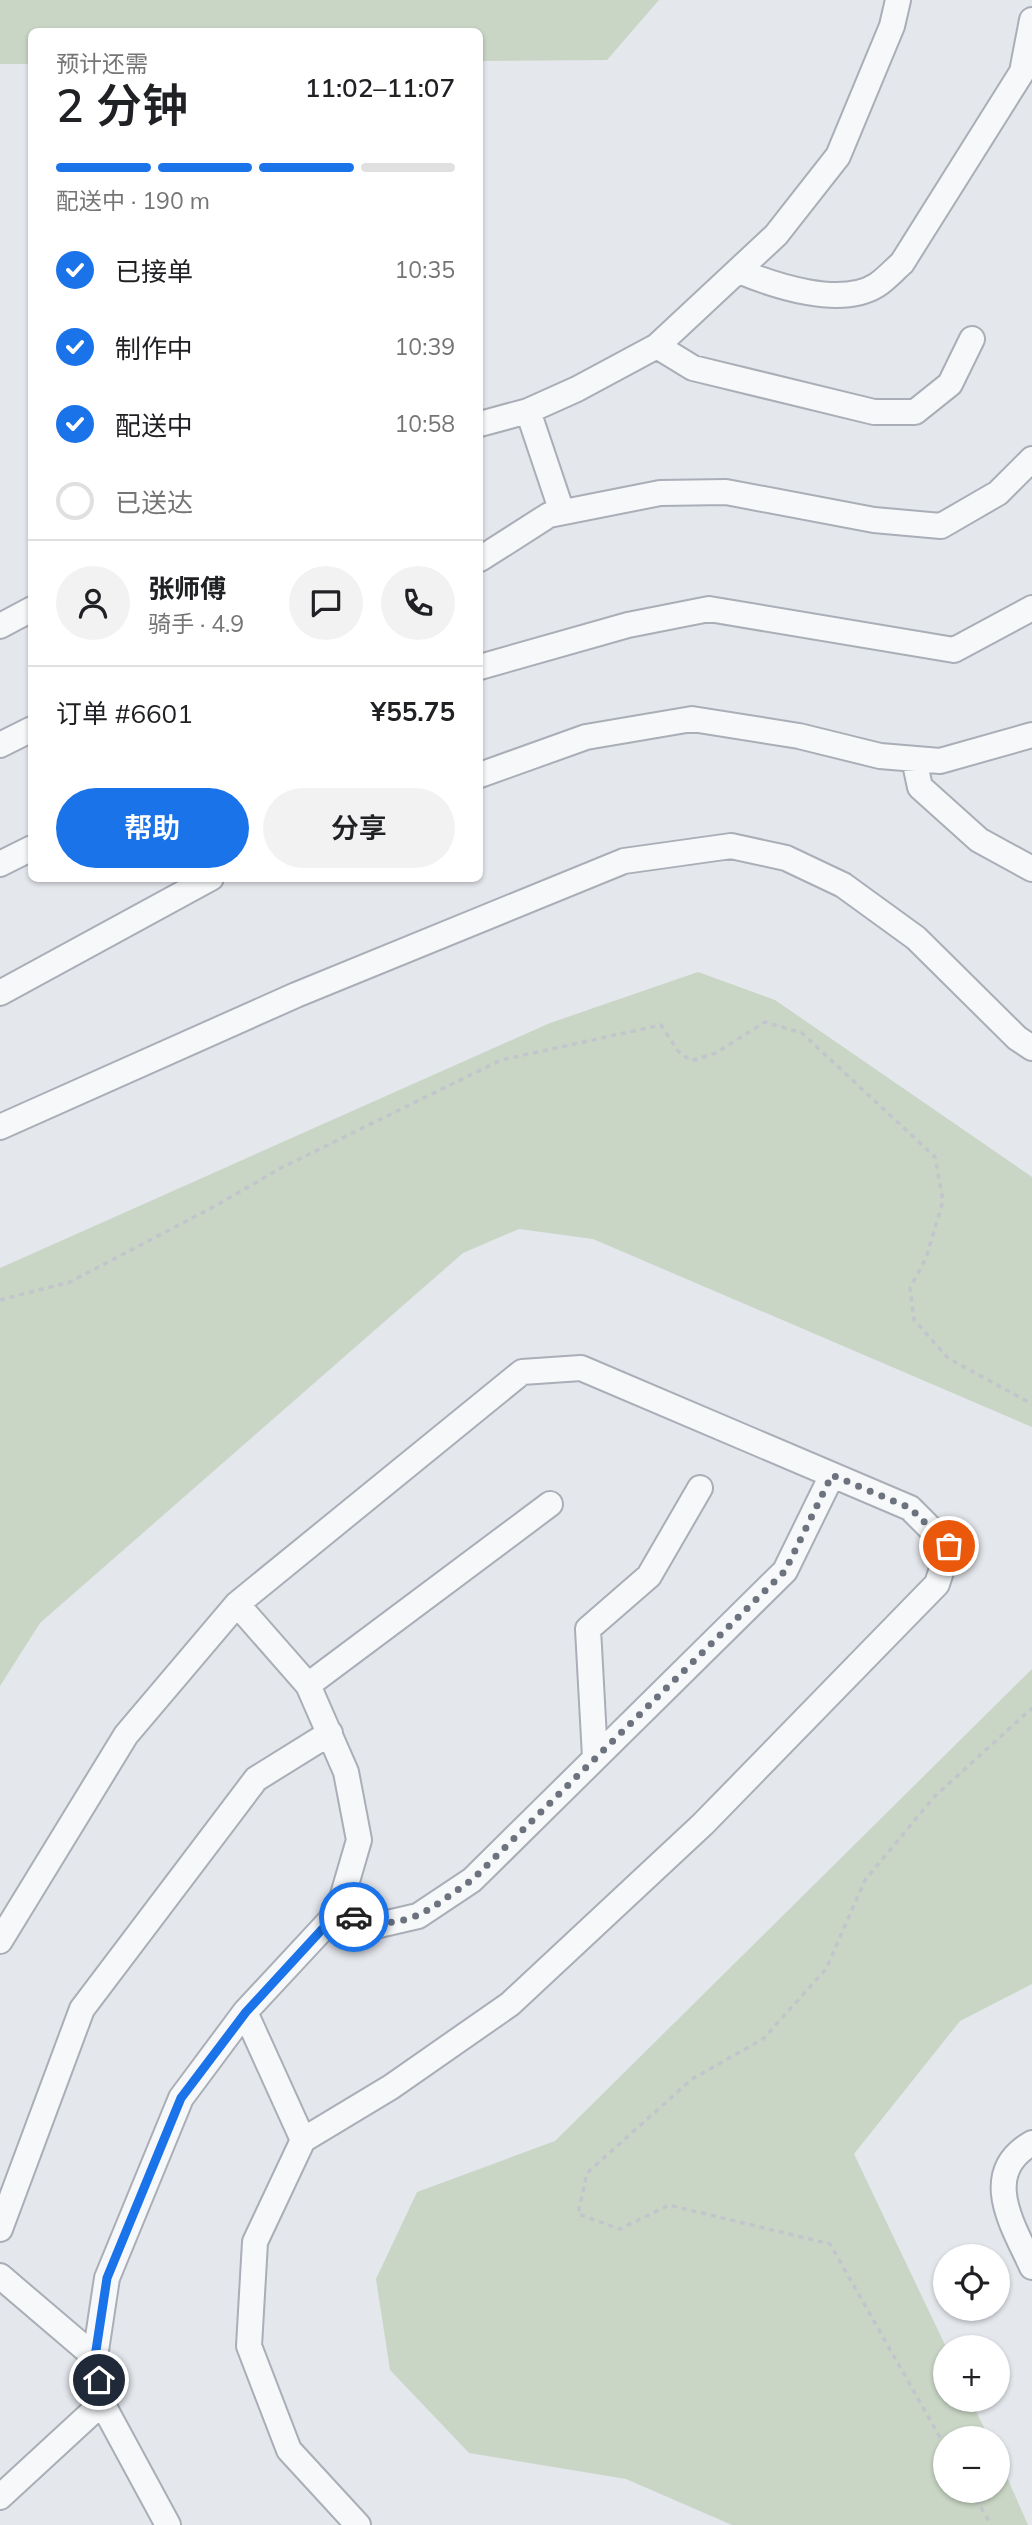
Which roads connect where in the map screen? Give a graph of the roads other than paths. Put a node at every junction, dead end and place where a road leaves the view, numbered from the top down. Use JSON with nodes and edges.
{"nodes":[{"id":1,"x":898,"y":0,"type":"edge"},
{"id":2,"x":1032,"y":20,"type":"edge"},
{"id":3,"x":738,"y":271,"type":"junction"},
{"id":4,"x":972,"y":339,"type":"dead end"},
{"id":5,"x":657,"y":346,"type":"junction"},
{"id":6,"x":528,"y":411,"type":"junction"},
{"id":7,"x":483,"y":423,"type":"edge"},
{"id":8,"x":1032,"y":459,"type":"edge"},
{"id":9,"x":562,"y":512,"type":"junction"},
{"id":10,"x":483,"y":557,"type":"edge"},
{"id":11,"x":1032,"y":608,"type":"edge"},
{"id":12,"x":28,"y":611,"type":"edge"},
{"id":13,"x":0,"y":626,"type":"edge"},
{"id":14,"x":483,"y":666,"type":"edge"},
{"id":15,"x":28,"y":731,"type":"edge"},
{"id":16,"x":1032,"y":735,"type":"edge"},
{"id":17,"x":0,"y":745,"type":"edge"},
{"id":18,"x":914,"y":759,"type":"junction"},
{"id":19,"x":483,"y":774,"type":"edge"},
{"id":20,"x":28,"y":850,"type":"edge"},
{"id":21,"x":0,"y":864,"type":"edge"},
{"id":22,"x":1032,"y":869,"type":"edge"},
{"id":23,"x":204,"y":882,"type":"edge"},
{"id":24,"x":0,"y":993,"type":"edge"},
{"id":25,"x":1032,"y":1048,"type":"edge"},
{"id":26,"x":0,"y":1127,"type":"edge"},
{"id":27,"x":832,"y":1475,"type":"junction"},
{"id":28,"x":700,"y":1488,"type":"dead end"},
{"id":29,"x":550,"y":1504,"type":"dead end"},
{"id":30,"x":237,"y":1604,"type":"junction"},
{"id":31,"x":308,"y":1685,"type":"junction"},
{"id":32,"x":330,"y":1733,"type":"junction"},
{"id":33,"x":596,"y":1756,"type":"junction"},
{"id":34,"x":338,"y":1912,"type":"junction"},
{"id":35,"x":0,"y":1941,"type":"edge"},
{"id":36,"x":246,"y":2012,"type":"junction"},
{"id":37,"x":303,"y":2140,"type":"junction"},
{"id":38,"x":1032,"y":2143,"type":"edge"},
{"id":39,"x":0,"y":2229,"type":"edge"},
{"id":40,"x":1032,"y":2267,"type":"edge"},
{"id":41,"x":0,"y":2276,"type":"edge"},
{"id":42,"x":95,"y":2357,"type":"junction"},
{"id":43,"x":102,"y":2403,"type":"junction"},
{"id":44,"x":0,"y":2497,"type":"edge"},
{"id":45,"x":168,"y":2525,"type":"edge"},
{"id":46,"x":358,"y":2525,"type":"edge"}],
"edges":[{"from":1,"to":3,"type":"street"},
{"from":2,"to":3,"type":"street"},
{"from":3,"to":5,"type":"street"},
{"from":4,"to":5,"type":"street"},
{"from":5,"to":6,"type":"street"},
{"from":6,"to":7,"type":"street"},
{"from":6,"to":9,"type":"street"},
{"from":8,"to":9,"type":"street"},
{"from":9,"to":10,"type":"street"},
{"from":11,"to":14,"type":"street"},
{"from":12,"to":13,"type":"street"},
{"from":15,"to":17,"type":"street"},
{"from":16,"to":18,"type":"street"},
{"from":18,"to":19,"type":"street"},
{"from":18,"to":22,"type":"street"},
{"from":20,"to":21,"type":"street"},
{"from":23,"to":24,"type":"street"},
{"from":25,"to":26,"type":"street"},
{"from":27,"to":30,"type":"street"},
{"from":27,"to":33,"type":"street"},
{"from":27,"to":37,"type":"street"},
{"from":28,"to":33,"type":"street"},
{"from":29,"to":31,"type":"street"},
{"from":30,"to":31,"type":"street"},
{"from":30,"to":35,"type":"street"},
{"from":31,"to":32,"type":"street"},
{"from":32,"to":34,"type":"street"},
{"from":32,"to":39,"type":"street"},
{"from":33,"to":34,"type":"street"},
{"from":34,"to":36,"type":"street"},
{"from":36,"to":37,"type":"street"},
{"from":36,"to":42,"type":"street"},
{"from":37,"to":46,"type":"street"},
{"from":38,"to":40,"type":"street"},
{"from":41,"to":42,"type":"street"},
{"from":42,"to":43,"type":"street"},
{"from":43,"to":44,"type":"street"},
{"from":43,"to":45,"type":"street"}]}
